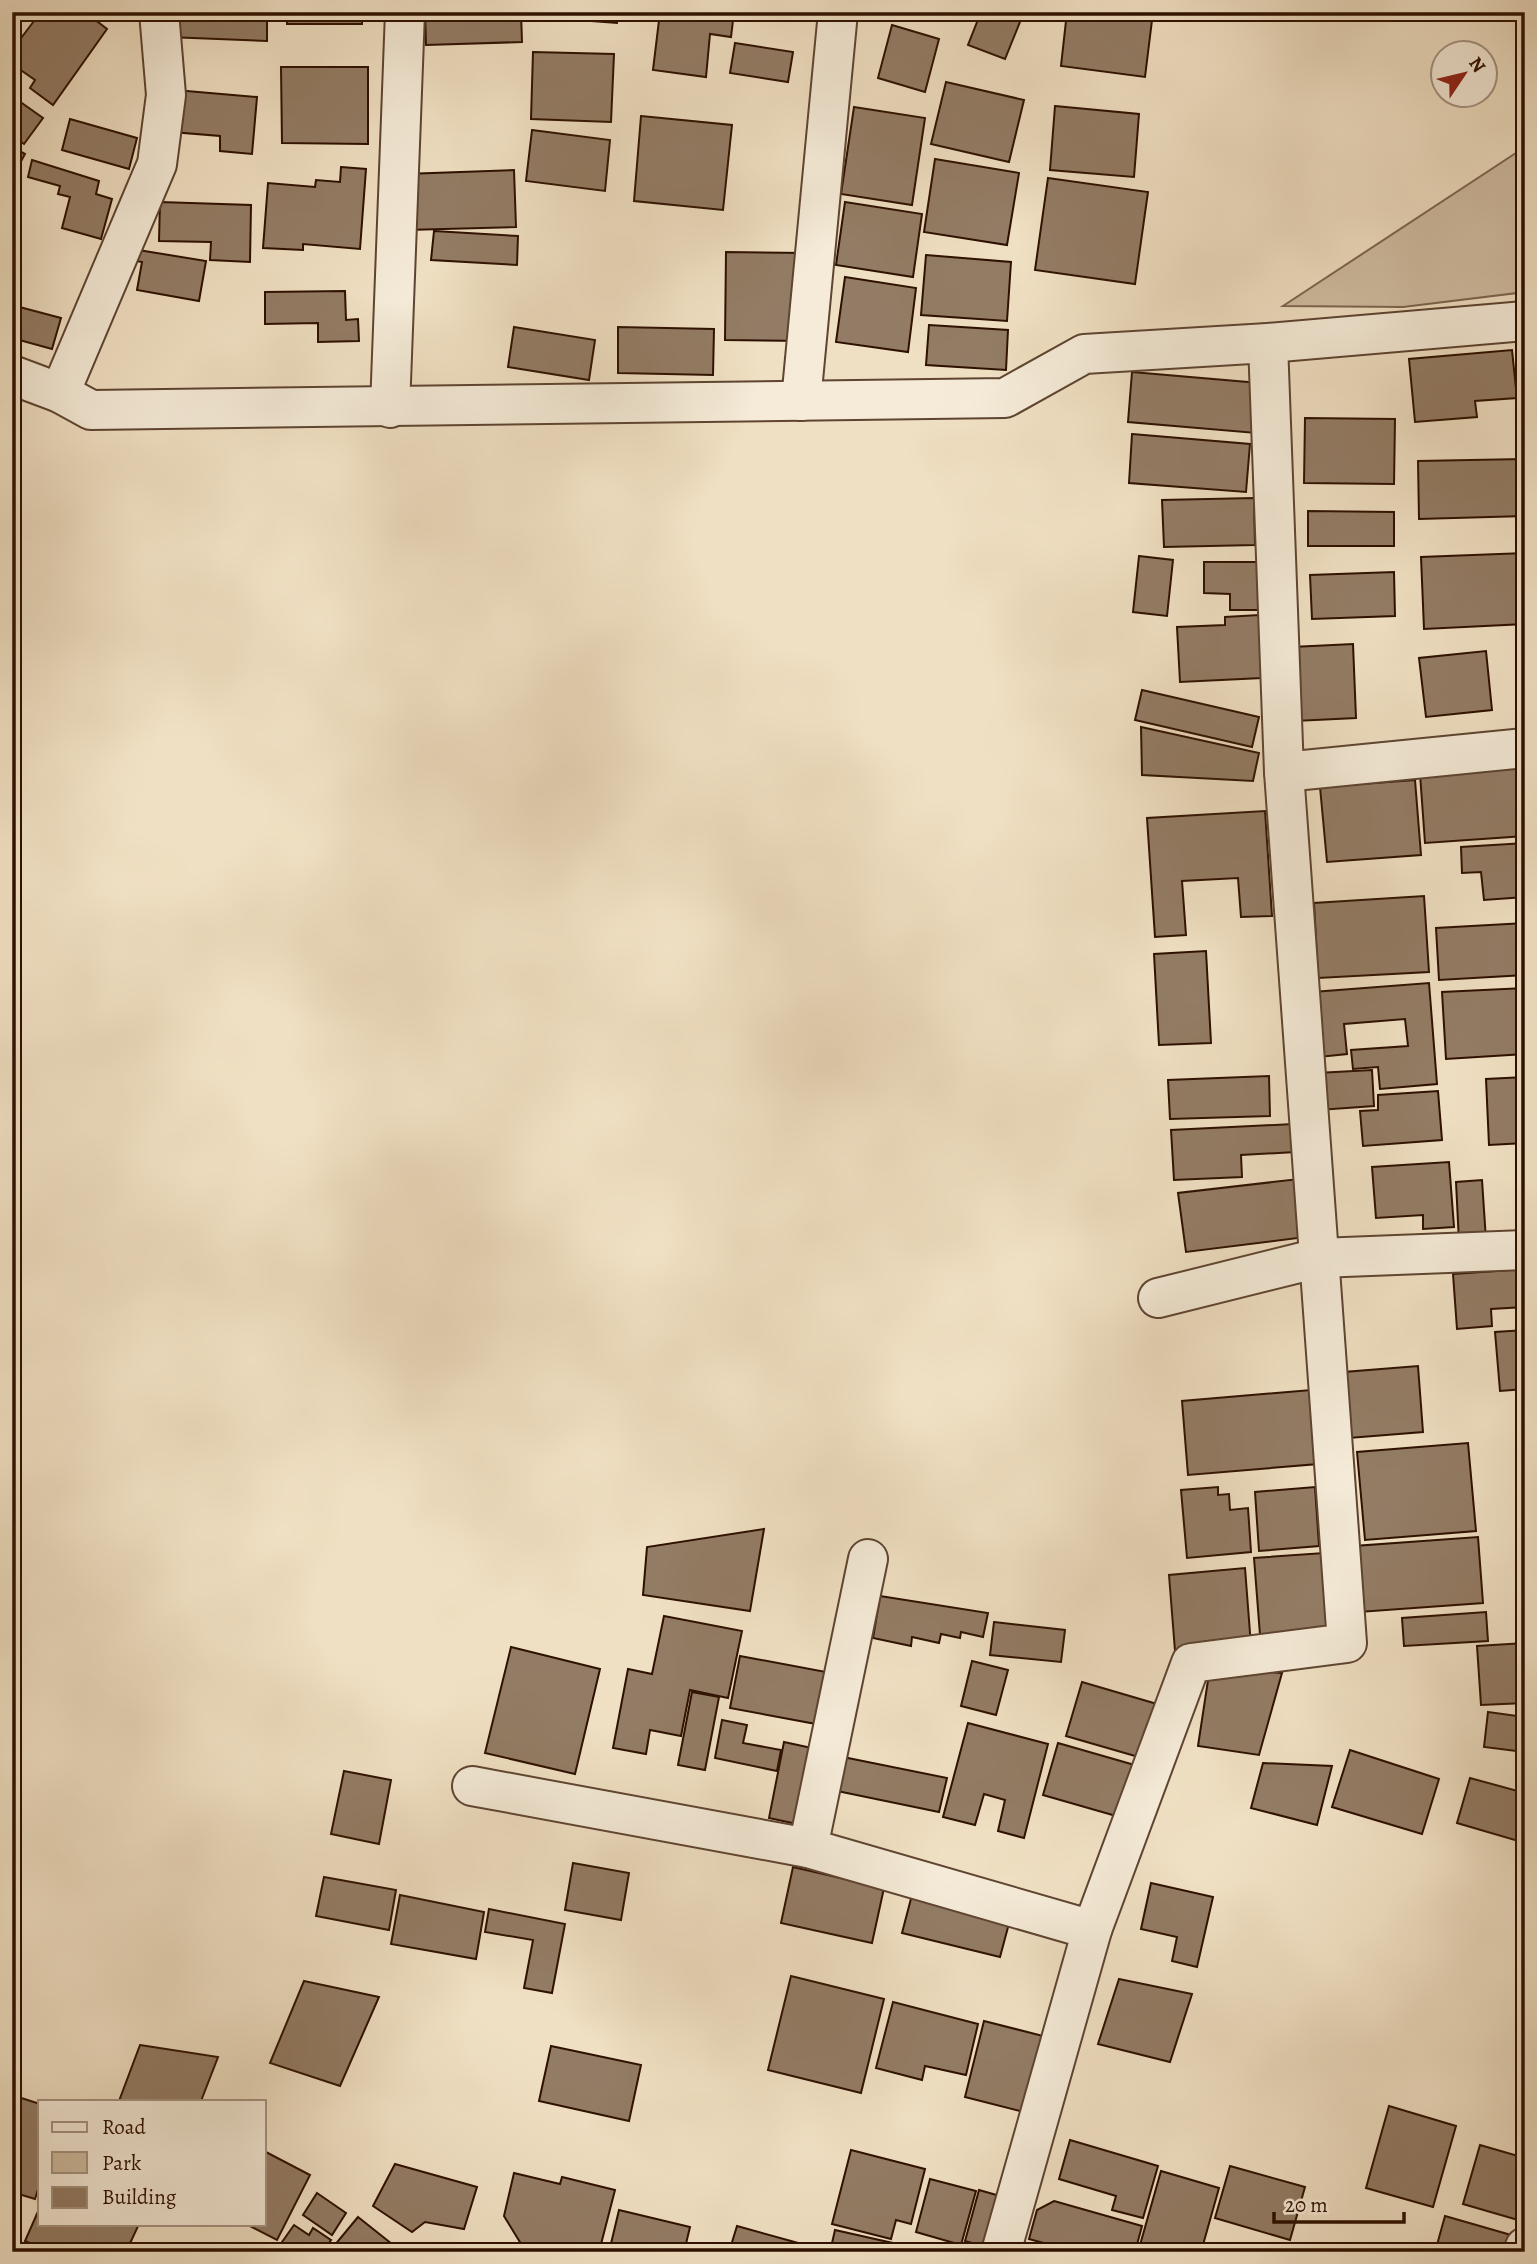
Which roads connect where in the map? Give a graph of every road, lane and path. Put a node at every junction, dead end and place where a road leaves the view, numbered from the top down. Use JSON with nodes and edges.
{"nodes":[{"id":1,"x":159,"y":12,"type":"edge"},
{"id":2,"x":405,"y":12,"type":"edge"},
{"id":3,"x":838,"y":12,"type":"edge"},
{"id":4,"x":1525,"y":321,"type":"edge"},
{"id":5,"x":1268,"y":344,"type":"junction"},
{"id":6,"x":12,"y":375,"type":"edge"},
{"id":7,"x":60,"y":393,"type":"junction"},
{"id":8,"x":801,"y":401,"type":"junction"},
{"id":9,"x":390,"y":408,"type":"junction"},
{"id":10,"x":1525,"y":748,"type":"edge"},
{"id":11,"x":1284,"y":772,"type":"junction"},
{"id":12,"x":1525,"y":1250,"type":"edge"},
{"id":13,"x":1319,"y":1258,"type":"junction"},
{"id":14,"x":1158,"y":1298,"type":"dead end"},
{"id":15,"x":868,"y":1559,"type":"dead end"},
{"id":16,"x":472,"y":1786,"type":"dead end"},
{"id":17,"x":808,"y":1848,"type":"junction"},
{"id":18,"x":1092,"y":1930,"type":"junction"},
{"id":19,"x":1001,"y":2252,"type":"edge"}],
"edges":[{"from":1,"to":7,"type":"street"},
{"from":2,"to":9,"type":"street"},
{"from":3,"to":8,"type":"street"},
{"from":4,"to":5,"type":"street"},
{"from":5,"to":8,"type":"street"},
{"from":5,"to":11,"type":"street"},
{"from":6,"to":7,"type":"street"},
{"from":7,"to":9,"type":"street"},
{"from":8,"to":9,"type":"street"},
{"from":10,"to":11,"type":"street"},
{"from":11,"to":13,"type":"street"},
{"from":12,"to":13,"type":"street"},
{"from":13,"to":14,"type":"street"},
{"from":13,"to":18,"type":"street"},
{"from":15,"to":17,"type":"street"},
{"from":16,"to":17,"type":"street"},
{"from":17,"to":18,"type":"street"},
{"from":18,"to":19,"type":"street"}]}
